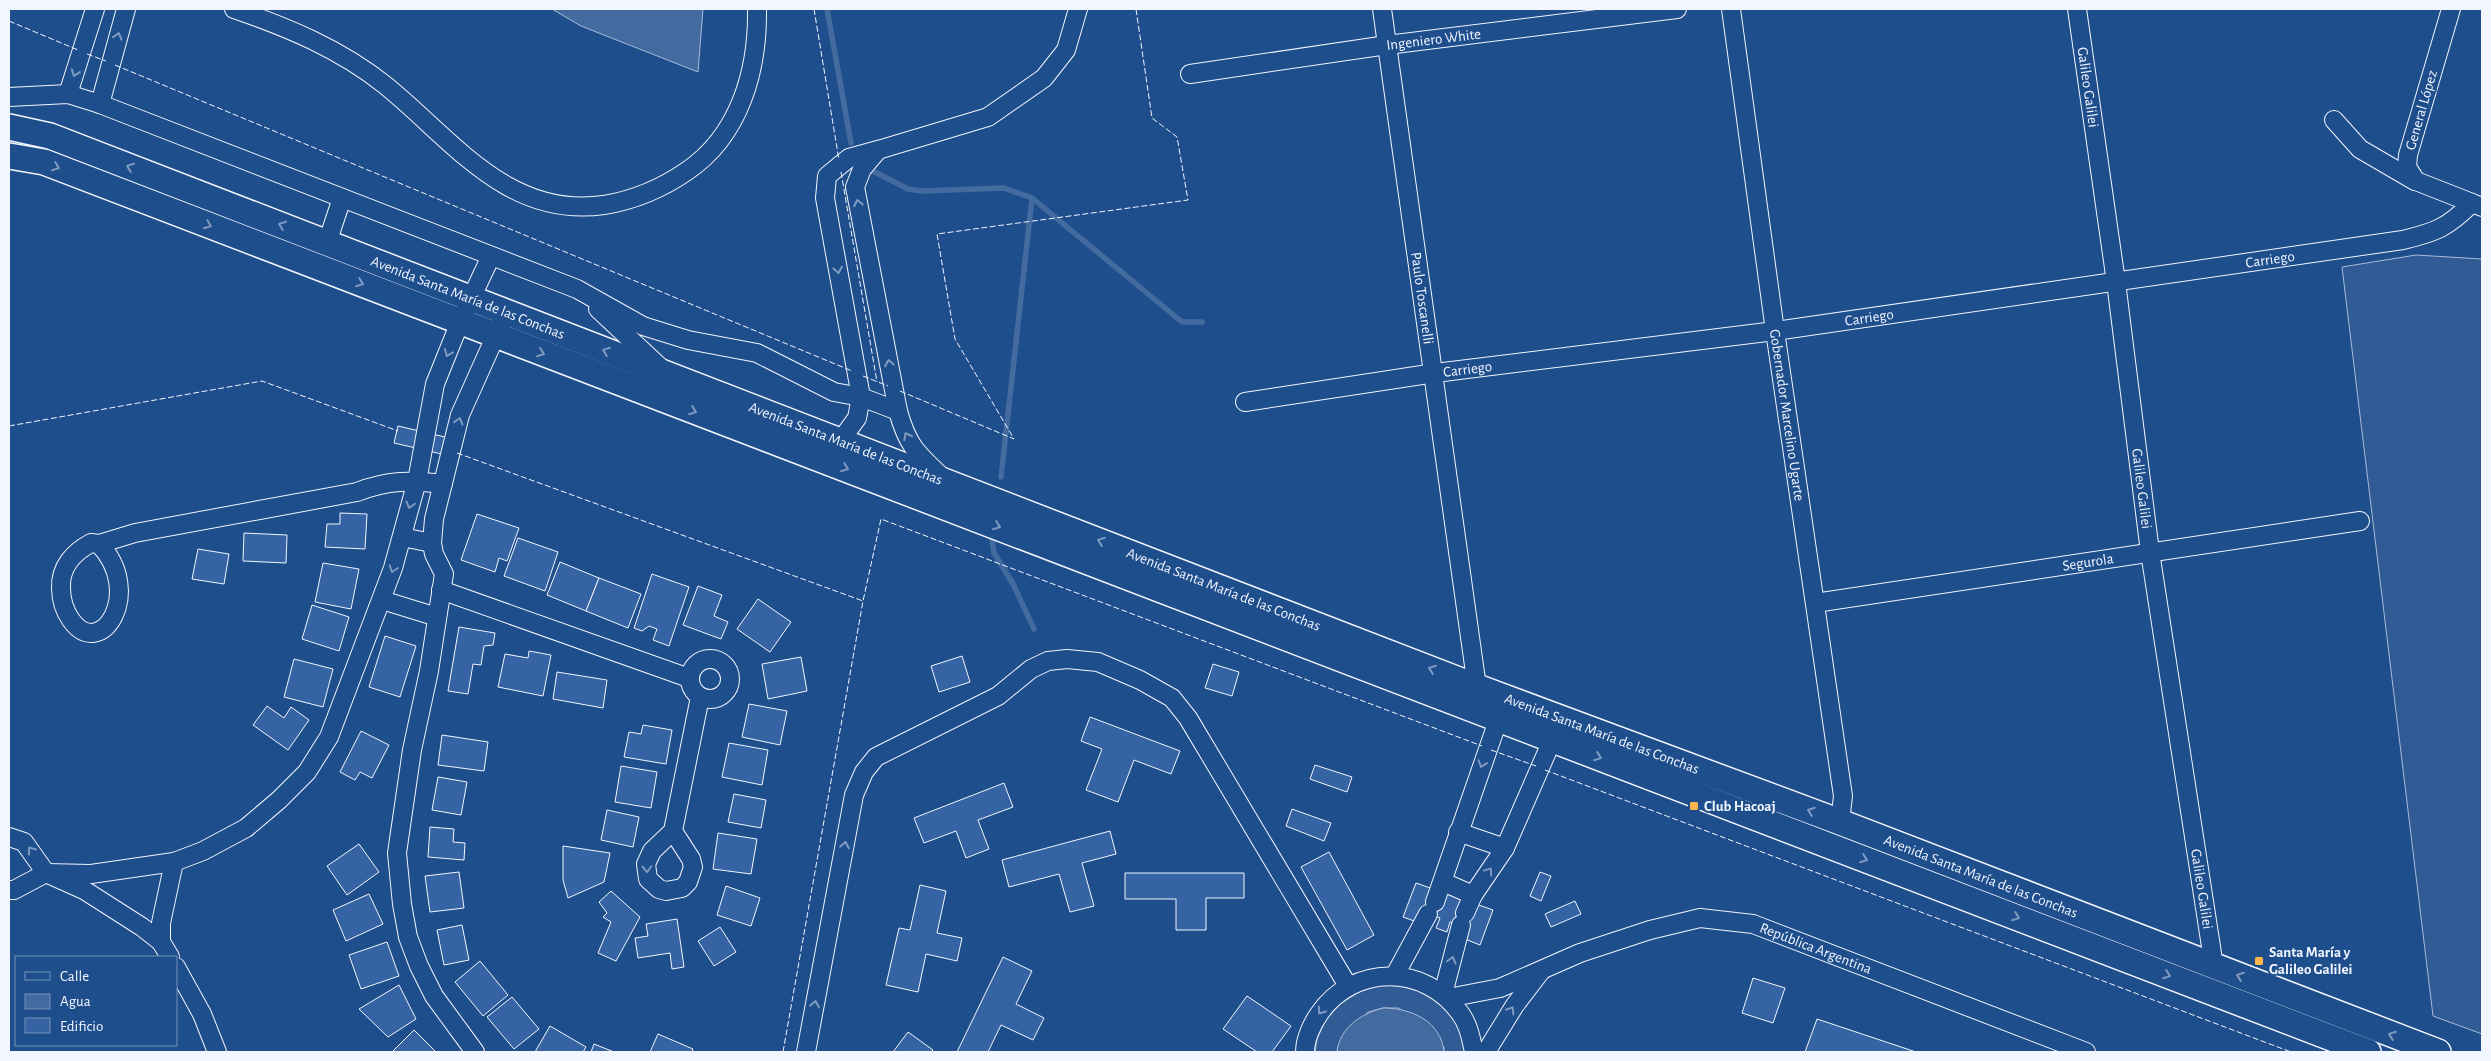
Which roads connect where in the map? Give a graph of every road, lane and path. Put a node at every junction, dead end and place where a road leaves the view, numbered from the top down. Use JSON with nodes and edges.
{"nodes":[{"id":1,"x":96,"y":9,"type":"edge"},
{"id":2,"x":126,"y":9,"type":"edge"},
{"id":3,"x":234,"y":9,"type":"edge"},
{"id":4,"x":757,"y":9,"type":"edge"},
{"id":5,"x":1078,"y":9,"type":"edge"},
{"id":6,"x":1382,"y":9,"type":"edge"},
{"id":7,"x":1677,"y":9,"type":"edge"},
{"id":8,"x":1731,"y":9,"type":"edge"},
{"id":9,"x":2077,"y":9,"type":"edge"},
{"id":10,"x":2451,"y":9,"type":"edge"},
{"id":11,"x":1387,"y":45,"type":"junction"},
{"id":12,"x":1190,"y":74,"type":"dead end"},
{"id":13,"x":68,"y":94,"type":"junction"},
{"id":14,"x":9,"y":96,"type":"edge"},
{"id":15,"x":100,"y":104,"type":"junction"},
{"id":16,"x":2334,"y":120,"type":"dead end"},
{"id":17,"x":9,"y":127,"type":"edge"},
{"id":18,"x":878,"y":150,"type":"junction"},
{"id":19,"x":9,"y":156,"type":"edge"},
{"id":20,"x":2416,"y":181,"type":"junction"},
{"id":21,"x":342,"y":198,"type":"junction"},
{"id":22,"x":2477,"y":205,"type":"edge"},
{"id":23,"x":328,"y":243,"type":"junction"},
{"id":24,"x":491,"y":256,"type":"junction"},
{"id":25,"x":2116,"y":282,"type":"junction"},
{"id":26,"x":577,"y":290,"type":"junction"},
{"id":27,"x":471,"y":299,"type":"junction"},
{"id":28,"x":507,"y":313,"type":"junction"},
{"id":29,"x":460,"y":322,"type":"junction"},
{"id":30,"x":1775,"y":331,"type":"junction"},
{"id":31,"x":496,"y":335,"type":"junction"},
{"id":32,"x":1435,"y":373,"type":"junction"},
{"id":33,"x":671,"y":377,"type":"junction"},
{"id":34,"x":861,"y":396,"type":"junction"},
{"id":35,"x":1245,"y":402,"type":"dead end"},
{"id":36,"x":898,"y":411,"type":"junction"},
{"id":37,"x":841,"y":440,"type":"junction"},
{"id":38,"x":417,"y":481,"type":"junction"},
{"id":39,"x":948,"y":482,"type":"junction"},
{"id":40,"x":443,"y":484,"type":"junction"},
{"id":41,"x":2360,"y":521,"type":"dead end"},
{"id":42,"x":402,"y":538,"type":"junction"},
{"id":43,"x":432,"y":543,"type":"junction"},
{"id":44,"x":99,"y":544,"type":"junction"},
{"id":45,"x":2150,"y":552,"type":"junction"},
{"id":46,"x":441,"y":590,"type":"junction"},
{"id":47,"x":382,"y":600,"type":"junction"},
{"id":48,"x":1815,"y":603,"type":"junction"},
{"id":49,"x":437,"y":617,"type":"junction"},
{"id":50,"x":689,"y":678,"type":"junction"},
{"id":51,"x":700,"y":697,"type":"junction"},
{"id":52,"x":1474,"y":697,"type":"junction"},
{"id":53,"x":1502,"y":708,"type":"junction"},
{"id":54,"x":1557,"y":729,"type":"junction"},
{"id":55,"x":1840,"y":822,"type":"junction"},
{"id":56,"x":673,"y":831,"type":"dead end"},
{"id":57,"x":1458,"y":832,"type":"junction"},
{"id":58,"x":9,"y":837,"type":"edge"},
{"id":59,"x":1506,"y":848,"type":"junction"},
{"id":60,"x":174,"y":862,"type":"junction"},
{"id":61,"x":46,"y":874,"type":"junction"},
{"id":62,"x":1443,"y":882,"type":"junction"},
{"id":63,"x":9,"y":890,"type":"edge"},
{"id":64,"x":1473,"y":895,"type":"junction"},
{"id":65,"x":161,"y":942,"type":"junction"},
{"id":66,"x":169,"y":956,"type":"edge"},
{"id":67,"x":2214,"y":966,"type":"junction"},
{"id":68,"x":1542,"y":970,"type":"junction"},
{"id":69,"x":178,"y":971,"type":"edge"},
{"id":70,"x":1395,"y":975,"type":"junction"},
{"id":71,"x":1348,"y":986,"type":"junction"},
{"id":72,"x":1446,"y":996,"type":"junction"},
{"id":73,"x":217,"y":1052,"type":"edge"},
{"id":74,"x":475,"y":1052,"type":"edge"},
{"id":75,"x":806,"y":1052,"type":"edge"},
{"id":76,"x":1305,"y":1052,"type":"edge"},
{"id":77,"x":1474,"y":1052,"type":"edge"},
{"id":78,"x":1486,"y":1052,"type":"edge"},
{"id":79,"x":2086,"y":1052,"type":"edge"},
{"id":80,"x":2368,"y":1052,"type":"edge"},
{"id":81,"x":2438,"y":1052,"type":"edge"}],
"edges":[{"from":1,"to":13,"type":"street","one_way":true},
{"from":15,"to":2,"type":"street","one_way":true},
{"from":3,"to":4,"type":"street"},
{"from":5,"to":18,"type":"street"},
{"from":6,"to":11,"type":"street","name":"Paulo Toscanelli"},
{"from":7,"to":11,"type":"street","name":"Ingeniero White"},
{"from":8,"to":30,"type":"street","name":"Gobernador Marcelino Ugarte"},
{"from":9,"to":25,"type":"street","name":"Galileo Galilei"},
{"from":10,"to":20,"type":"street","name":"General López"},
{"from":11,"to":12,"type":"street","name":"Ingeniero White"},
{"from":11,"to":32,"type":"street","name":"Paulo Toscanelli"},
{"from":13,"to":14,"type":"street"},
{"from":13,"to":15,"type":"street"},
{"from":15,"to":21,"type":"street"},
{"from":16,"to":20,"type":"street"},
{"from":23,"to":17,"type":"main road","name":"Avenida Santa María de las Conchas","one_way":true},
{"from":18,"to":34,"type":"street","one_way":true},
{"from":36,"to":18,"type":"street","one_way":true},
{"from":19,"to":29,"type":"main road","name":"Avenida Santa María de las Conchas","one_way":true},
{"from":20,"to":22,"type":"street"},
{"from":21,"to":23,"type":"street"},
{"from":21,"to":24,"type":"street"},
{"from":22,"to":25,"type":"street","name":"Carriego"},
{"from":23,"to":27,"type":"main road","name":"Avenida Santa María de las Conchas"},
{"from":24,"to":26,"type":"street"},
{"from":24,"to":27,"type":"street"},
{"from":25,"to":30,"type":"street","name":"Carriego"},
{"from":25,"to":45,"type":"street","name":"Galileo Galilei"},
{"from":26,"to":33,"type":"street"},
{"from":26,"to":34,"type":"street"},
{"from":27,"to":28,"type":"main road","name":"Avenida Santa María de las Conchas"},
{"from":27,"to":29,"type":"street"},
{"from":28,"to":31,"type":"street"},
{"from":33,"to":28,"type":"main road","name":"Avenida Santa María de las Conchas","one_way":true},
{"from":29,"to":31,"type":"main road","name":"Avenida Santa María de las Conchas"},
{"from":29,"to":38,"type":"street","one_way":true},
{"from":30,"to":32,"type":"street","name":"Carriego"},
{"from":30,"to":48,"type":"street","name":"Gobernador Marcelino Ugarte"},
{"from":40,"to":31,"type":"street","one_way":true},
{"from":31,"to":52,"type":"main road","name":"Avenida Santa María de las Conchas","one_way":true},
{"from":32,"to":35,"type":"street","name":"Carriego"},
{"from":32,"to":52,"type":"street","name":"Paulo Toscanelli"},
{"from":33,"to":37,"type":"main road","name":"Avenida Santa María de las Conchas"},
{"from":34,"to":36,"type":"street"},
{"from":34,"to":37,"type":"street"},
{"from":39,"to":36,"type":"street","one_way":true},
{"from":37,"to":39,"type":"main road","name":"Avenida Santa María de las Conchas"},
{"from":38,"to":40,"type":"street"},
{"from":38,"to":42,"type":"street","one_way":true},
{"from":38,"to":44,"type":"street"},
{"from":52,"to":39,"type":"main road","name":"Avenida Santa María de las Conchas","one_way":true},
{"from":40,"to":43,"type":"street"},
{"from":41,"to":45,"type":"street","name":"Segurola"},
{"from":42,"to":43,"type":"street"},
{"from":42,"to":47,"type":"street","one_way":true},
{"from":43,"to":46,"type":"street"},
{"from":44,"to":44,"type":"street"},
{"from":45,"to":48,"type":"street","name":"Segurola"},
{"from":45,"to":67,"type":"street","name":"Galileo Galilei"},
{"from":46,"to":49,"type":"street"},
{"from":46,"to":50,"type":"street"},
{"from":47,"to":49,"type":"street"},
{"from":47,"to":60,"type":"street"},
{"from":48,"to":55,"type":"street","name":"Gobernador Marcelino Ugarte"},
{"from":49,"to":74,"type":"street"},
{"from":50,"to":51,"type":"street"},
{"from":50,"to":51,"type":"street"},
{"from":51,"to":56,"type":"street"},
{"from":52,"to":53,"type":"main road","name":"Avenida Santa María de las Conchas"},
{"from":53,"to":54,"type":"main road","name":"Avenida Santa María de las Conchas"},
{"from":53,"to":57,"type":"street","one_way":true},
{"from":55,"to":54,"type":"main road","name":"Avenida Santa María de las Conchas","one_way":true},
{"from":54,"to":59,"type":"street"},
{"from":54,"to":80,"type":"main road","name":"Avenida Santa María de las Conchas","one_way":true},
{"from":55,"to":67,"type":"main road","name":"Avenida Santa María de las Conchas"},
{"from":57,"to":59,"type":"street"},
{"from":57,"to":62,"type":"street"},
{"from":61,"to":58,"type":"street","one_way":true},
{"from":64,"to":59,"type":"street","one_way":true},
{"from":60,"to":61,"type":"street"},
{"from":60,"to":65,"type":"street"},
{"from":61,"to":63,"type":"street"},
{"from":61,"to":65,"type":"street"},
{"from":62,"to":64,"type":"street"},
{"from":62,"to":70,"type":"street"},
{"from":72,"to":64,"type":"street","one_way":true},
{"from":65,"to":66,"type":"street"},
{"from":81,"to":67,"type":"main road","name":"Avenida Santa María de las Conchas","one_way":true},
{"from":68,"to":72,"type":"street","name":"República Argentina"},
{"from":78,"to":68,"type":"street","name":"República Argentina","one_way":true},
{"from":68,"to":79,"type":"street","name":"República Argentina"},
{"from":69,"to":73,"type":"street"},
{"from":70,"to":71,"type":"street"},
{"from":70,"to":72,"type":"street"},
{"from":75,"to":71,"type":"street","one_way":true},
{"from":71,"to":76,"type":"street","one_way":true},
{"from":72,"to":77,"type":"street"}]}
